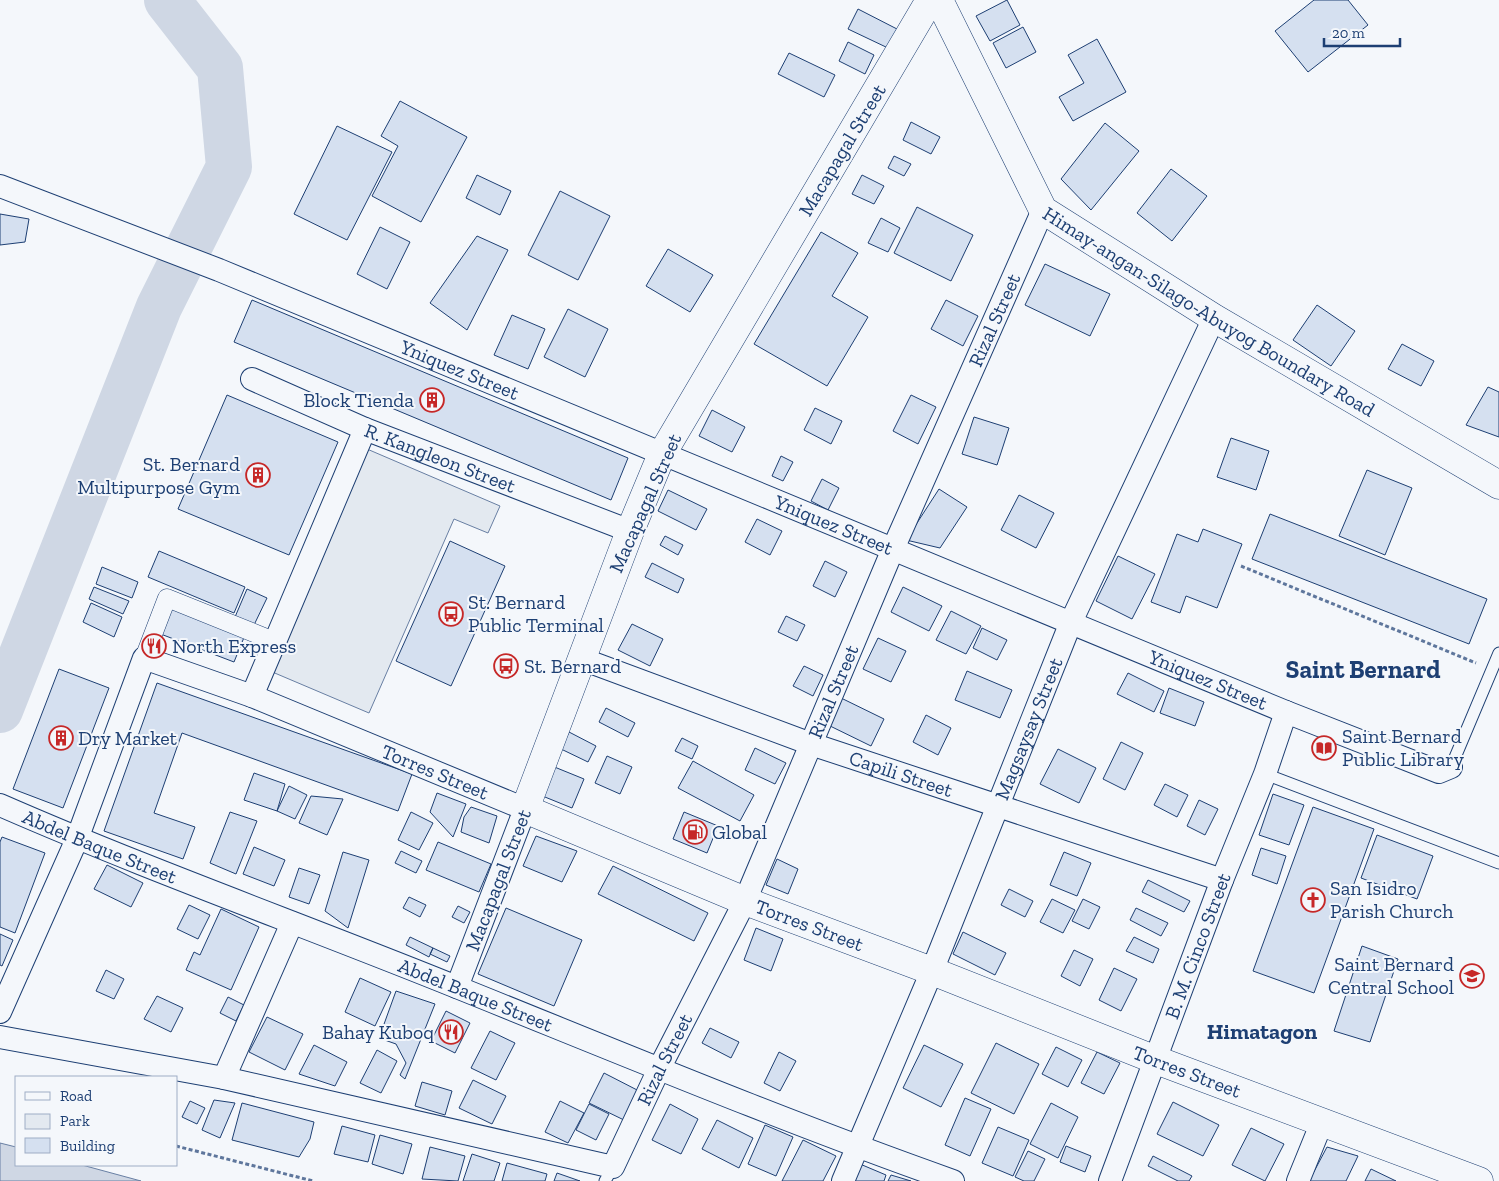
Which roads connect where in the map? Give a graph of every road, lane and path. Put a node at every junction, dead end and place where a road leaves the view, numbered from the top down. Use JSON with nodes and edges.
{"nodes":[{"id":1,"x":930,"y":0,"type":"edge"},
{"id":2,"x":939,"y":0,"type":"edge"},
{"id":3,"x":0,"y":186,"type":"edge"},
{"id":4,"x":1043,"y":210,"type":"junction"},
{"id":5,"x":1214,"y":318,"type":"junction"},
{"id":6,"x":252,"y":379,"type":"dead end"},
{"id":7,"x":365,"y":429,"type":"junction"},
{"id":8,"x":662,"y":454,"type":"junction"},
{"id":9,"x":1499,"y":485,"type":"edge"},
{"id":10,"x":630,"y":531,"type":"junction"},
{"id":11,"x":894,"y":549,"type":"junction"},
{"id":12,"x":1241,"y":566,"type":"dead end"},
{"id":13,"x":1071,"y":622,"type":"junction"},
{"id":14,"x":274,"y":641,"type":"junction"},
{"id":15,"x":1499,"y":653,"type":"edge"},
{"id":16,"x":144,"y":658,"type":"junction"},
{"id":17,"x":582,"y":659,"type":"junction"},
{"id":18,"x":1492,"y":670,"type":"junction"},
{"id":19,"x":252,"y":696,"type":"junction"},
{"id":20,"x":1286,"y":712,"type":"junction"},
{"id":21,"x":810,"y":744,"type":"junction"},
{"id":22,"x":1451,"y":767,"type":"joint"},
{"id":23,"x":1265,"y":774,"type":"junction"},
{"id":24,"x":0,"y":806,"type":"edge"},
{"id":25,"x":996,"y":807,"type":"junction"},
{"id":26,"x":525,"y":809,"type":"junction"},
{"id":27,"x":77,"y":839,"type":"junction"},
{"id":28,"x":1499,"y":863,"type":"edge"},
{"id":29,"x":1222,"y":880,"type":"junction"},
{"id":30,"x":745,"y":901,"type":"junction"},
{"id":31,"x":292,"y":923,"type":"junction"},
{"id":32,"x":932,"y":971,"type":"junction"},
{"id":33,"x":457,"y":987,"type":"junction"},
{"id":34,"x":0,"y":1012,"type":"edge"},
{"id":35,"x":0,"y":1037,"type":"edge"},
{"id":36,"x":1156,"y":1060,"type":"junction"},
{"id":37,"x":659,"y":1069,"type":"junction"},
{"id":38,"x":224,"y":1078,"type":"junction"},
{"id":39,"x":1322,"y":1122,"type":"junction"},
{"id":40,"x":178,"y":1147,"type":"edge"},
{"id":41,"x":858,"y":1148,"type":"junction"},
{"id":42,"x":609,"y":1174,"type":"edge"},
{"id":43,"x":313,"y":1181,"type":"edge"},
{"id":44,"x":843,"y":1181,"type":"edge"},
{"id":45,"x":953,"y":1181,"type":"edge"},
{"id":46,"x":1110,"y":1181,"type":"edge"},
{"id":47,"x":1298,"y":1181,"type":"edge"},
{"id":48,"x":1480,"y":1181,"type":"edge"}],
"edges":[{"from":1,"to":8,"type":"street","name":"Macapagal Street"},
{"from":2,"to":4,"type":"street","name":"Himay-angan-Silago-Abuyog Boundary Road"},
{"from":3,"to":8,"type":"street","name":"Yniquez Street"},
{"from":4,"to":5,"type":"street","name":"Himay-angan-Silago-Abuyog Boundary Road"},
{"from":4,"to":11,"type":"street","name":"Rizal Street"},
{"from":5,"to":9,"type":"street","name":"Himay-angan-Silago-Abuyog Boundary Road"},
{"from":5,"to":13,"type":"street","name":"Magsaysay Street"},
{"from":6,"to":7,"type":"street","name":"R. Kangleon Street"},
{"from":7,"to":10,"type":"street","name":"R. Kangleon Street"},
{"from":7,"to":14,"type":"street"},
{"from":8,"to":10,"type":"street","name":"Macapagal Street"},
{"from":8,"to":11,"type":"street","name":"Yniquez Street"},
{"from":10,"to":17,"type":"street","name":"Macapagal Street"},
{"from":11,"to":13,"type":"street","name":"Yniquez Street"},
{"from":11,"to":21,"type":"street","name":"Rizal Street"},
{"from":12,"to":18,"type":"path"},
{"from":13,"to":20,"type":"street","name":"Yniquez Street"},
{"from":13,"to":25,"type":"street","name":"Magsaysay Street"},
{"from":14,"to":16,"type":"street"},
{"from":14,"to":19,"type":"street"},
{"from":15,"to":18,"type":"lane"},
{"from":16,"to":19,"type":"street","name":"Torres Street"},
{"from":16,"to":27,"type":"street"},
{"from":17,"to":21,"type":"street","name":"Capili Street"},
{"from":17,"to":26,"type":"street","name":"Macapagal Street"},
{"from":18,"to":22,"type":"lane"},
{"from":19,"to":26,"type":"street","name":"Torres Street"},
{"from":20,"to":22,"type":"street","name":"Yniquez Street"},
{"from":20,"to":23,"type":"street","name":"B. M. Cinco Street"},
{"from":21,"to":25,"type":"street","name":"Capili Street"},
{"from":21,"to":30,"type":"street","name":"Rizal Street"},
{"from":23,"to":28,"type":"lane"},
{"from":23,"to":29,"type":"street","name":"B. M. Cinco Street"},
{"from":24,"to":27,"type":"street","name":"Abdel Baque Street"},
{"from":25,"to":29,"type":"street","name":"Capili Street"},
{"from":25,"to":32,"type":"street","name":"Magsaysay Street"},
{"from":26,"to":30,"type":"street","name":"Torres Street"},
{"from":26,"to":33,"type":"street","name":"Macapagal Street"},
{"from":27,"to":31,"type":"street","name":"Abdel Baque Street"},
{"from":27,"to":34,"type":"street"},
{"from":29,"to":36,"type":"street","name":"B. M. Cinco Street"},
{"from":30,"to":32,"type":"street","name":"Torres Street"},
{"from":30,"to":37,"type":"street","name":"Rizal Street"},
{"from":31,"to":33,"type":"street","name":"Abdel Baque Street"},
{"from":31,"to":38,"type":"street"},
{"from":32,"to":36,"type":"street","name":"Torres Street"},
{"from":32,"to":41,"type":"street","name":"Magsaysay Street"},
{"from":33,"to":37,"type":"street","name":"Abdel Baque Street"},
{"from":35,"to":38,"type":"street"},
{"from":36,"to":39,"type":"street","name":"Torres Street"},
{"from":36,"to":46,"type":"street","name":"B. M. Cinco Street"},
{"from":37,"to":41,"type":"street","name":"Abdel Baque Street"},
{"from":37,"to":42,"type":"street","name":"Rizal Street"},
{"from":38,"to":42,"type":"street"},
{"from":39,"to":47,"type":"street"},
{"from":39,"to":48,"type":"street","name":"Torres Street"},
{"from":40,"to":43,"type":"path"},
{"from":41,"to":44,"type":"street","name":"Magsaysay Street"},
{"from":41,"to":45,"type":"street","name":"Abdel Baque Street"}]}
